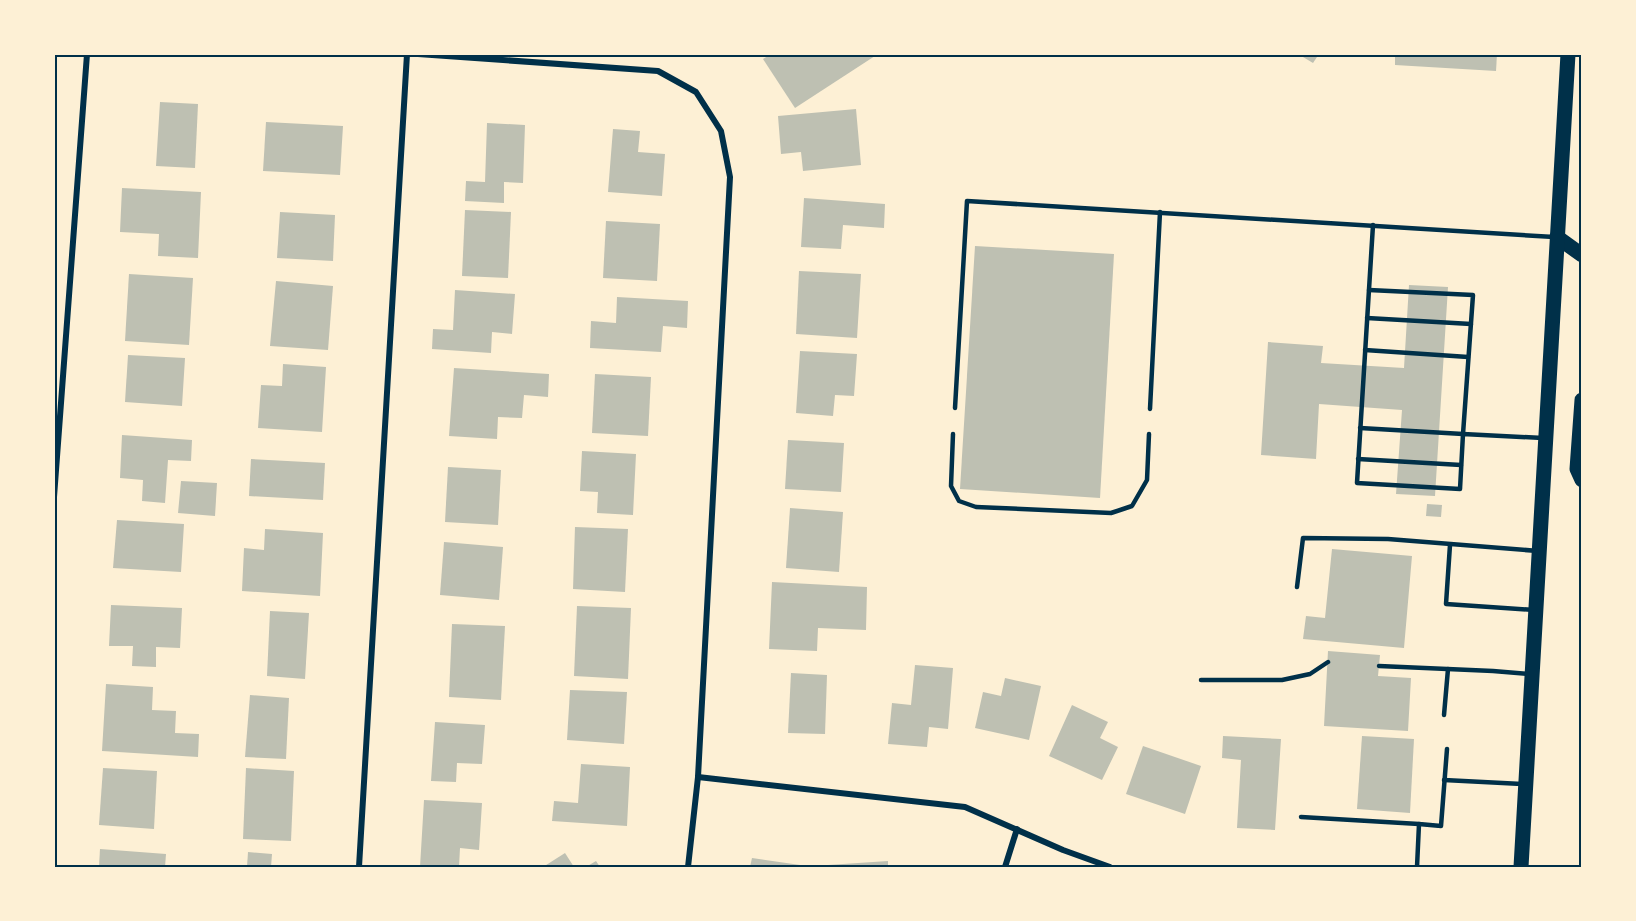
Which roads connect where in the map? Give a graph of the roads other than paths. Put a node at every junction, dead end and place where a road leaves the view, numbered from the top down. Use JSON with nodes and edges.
{"nodes":[{"id":1,"x":87,"y":54,"type":"edge"},
{"id":2,"x":407,"y":54,"type":"edge"},
{"id":3,"x":418,"y":54,"type":"edge"},
{"id":4,"x":1568,"y":54,"type":"edge"},
{"id":5,"x":1160,"y":212,"type":"junction"},
{"id":6,"x":1373,"y":225,"type":"junction"},
{"id":7,"x":1557,"y":237,"type":"junction"},
{"id":8,"x":1582,"y":255,"type":"edge"},
{"id":9,"x":1369,"y":290,"type":"junction"},
{"id":10,"x":1367,"y":318,"type":"junction"},
{"id":11,"x":1471,"y":324,"type":"junction"},
{"id":12,"x":1365,"y":350,"type":"junction"},
{"id":13,"x":1468,"y":357,"type":"junction"},
{"id":14,"x":1582,"y":400,"type":"edge"},
{"id":15,"x":955,"y":408,"type":"dead end"},
{"id":16,"x":1150,"y":409,"type":"dead end"},
{"id":17,"x":1360,"y":428,"type":"junction"},
{"id":18,"x":953,"y":434,"type":"dead end"},
{"id":19,"x":1149,"y":434,"type":"dead end"},
{"id":20,"x":1463,"y":434,"type":"junction"},
{"id":21,"x":1546,"y":438,"type":"junction"},
{"id":22,"x":1358,"y":459,"type":"junction"},
{"id":23,"x":1461,"y":465,"type":"junction"},
{"id":24,"x":1582,"y":480,"type":"edge"},
{"id":25,"x":54,"y":497,"type":"edge"},
{"id":26,"x":1450,"y":545,"type":"junction"},
{"id":27,"x":1539,"y":551,"type":"junction"},
{"id":28,"x":1297,"y":587,"type":"dead end"},
{"id":29,"x":1535,"y":610,"type":"junction"},
{"id":30,"x":1328,"y":662,"type":"dead end"},
{"id":31,"x":1379,"y":666,"type":"dead end"},
{"id":32,"x":1448,"y":669,"type":"junction"},
{"id":33,"x":1532,"y":675,"type":"junction"},
{"id":34,"x":1201,"y":680,"type":"dead end"},
{"id":35,"x":1444,"y":715,"type":"dead end"},
{"id":36,"x":1447,"y":749,"type":"dead end"},
{"id":37,"x":698,"y":777,"type":"junction"},
{"id":38,"x":1444,"y":780,"type":"junction"},
{"id":39,"x":1525,"y":784,"type":"junction"},
{"id":40,"x":1301,"y":817,"type":"dead end"},
{"id":41,"x":1419,"y":825,"type":"junction"},
{"id":42,"x":1017,"y":830,"type":"junction"},
{"id":43,"x":358,"y":867,"type":"edge"},
{"id":44,"x":688,"y":867,"type":"edge"},
{"id":45,"x":1005,"y":867,"type":"edge"},
{"id":46,"x":1110,"y":867,"type":"edge"},
{"id":47,"x":1417,"y":867,"type":"edge"},
{"id":48,"x":1521,"y":867,"type":"edge"}],
"edges":[{"from":1,"to":25,"type":"street"},
{"from":2,"to":43,"type":"street"},
{"from":3,"to":37,"type":"street"},
{"from":4,"to":7,"type":"main road"},
{"from":5,"to":6,"type":"lane"},
{"from":5,"to":15,"type":"lane"},
{"from":5,"to":16,"type":"lane"},
{"from":6,"to":7,"type":"lane"},
{"from":6,"to":9,"type":"lane"},
{"from":7,"to":8,"type":"main road"},
{"from":7,"to":21,"type":"main road"},
{"from":9,"to":10,"type":"lane"},
{"from":9,"to":11,"type":"lane"},
{"from":10,"to":11,"type":"lane"},
{"from":10,"to":12,"type":"lane"},
{"from":11,"to":13,"type":"lane"},
{"from":12,"to":13,"type":"lane"},
{"from":12,"to":17,"type":"lane"},
{"from":13,"to":20,"type":"lane"},
{"from":14,"to":24,"type":"main road"},
{"from":17,"to":20,"type":"lane"},
{"from":17,"to":22,"type":"lane"},
{"from":18,"to":19,"type":"lane"},
{"from":20,"to":21,"type":"lane"},
{"from":20,"to":23,"type":"lane"},
{"from":21,"to":27,"type":"main road"},
{"from":22,"to":23,"type":"lane"},
{"from":22,"to":23,"type":"lane"},
{"from":26,"to":27,"type":"lane"},
{"from":26,"to":28,"type":"lane"},
{"from":26,"to":29,"type":"lane"},
{"from":27,"to":29,"type":"main road"},
{"from":29,"to":33,"type":"main road"},
{"from":30,"to":34,"type":"lane"},
{"from":31,"to":32,"type":"lane"},
{"from":32,"to":33,"type":"lane"},
{"from":32,"to":35,"type":"lane"},
{"from":33,"to":39,"type":"main road"},
{"from":36,"to":38,"type":"lane"},
{"from":37,"to":42,"type":"street"},
{"from":37,"to":44,"type":"street"},
{"from":38,"to":39,"type":"lane"},
{"from":38,"to":41,"type":"lane"},
{"from":39,"to":48,"type":"main road"},
{"from":40,"to":41,"type":"lane"},
{"from":41,"to":47,"type":"lane"},
{"from":42,"to":45,"type":"street"},
{"from":42,"to":46,"type":"street"}]}
